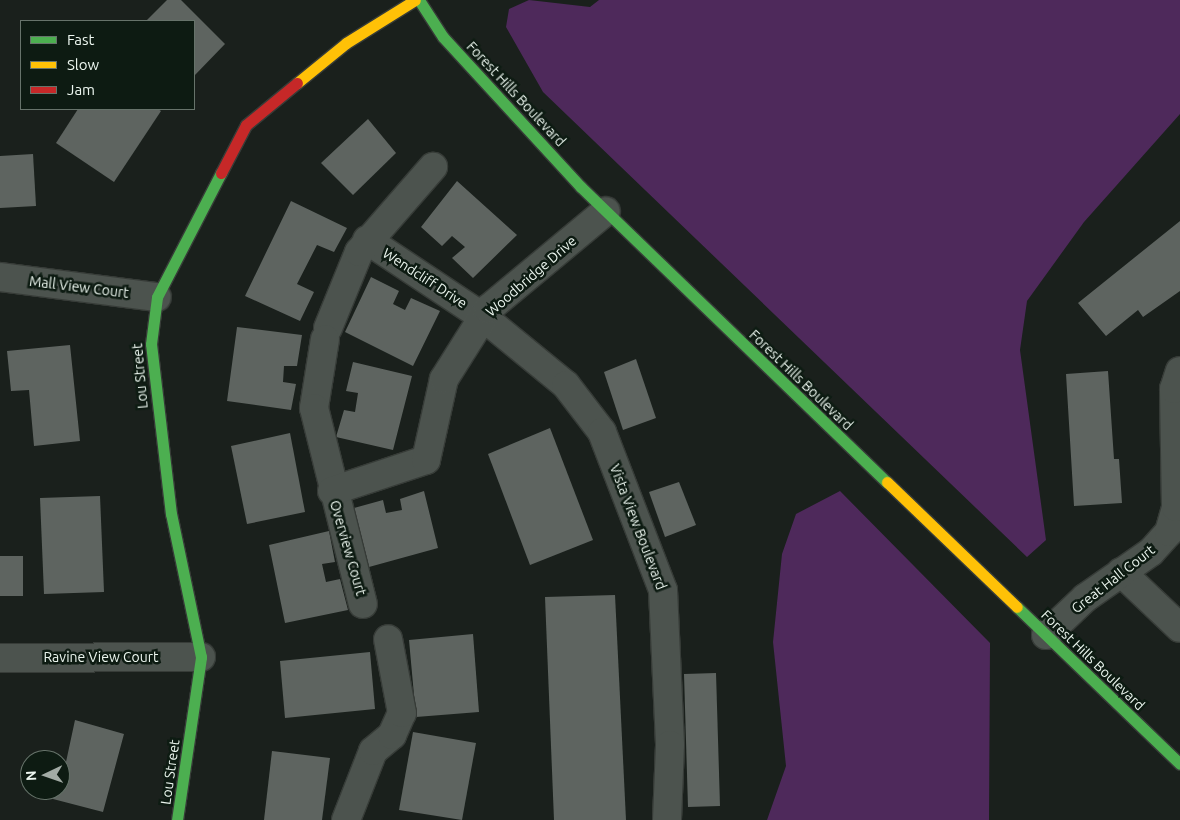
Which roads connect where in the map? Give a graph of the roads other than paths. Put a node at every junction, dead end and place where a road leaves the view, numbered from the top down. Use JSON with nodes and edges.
{"nodes":[{"id":1,"x":414,"y":0,"type":"edge"},
{"id":2,"x":419,"y":0,"type":"edge"},
{"id":3,"x":433,"y":167,"type":"dead end"},
{"id":4,"x":606,"y":211,"type":"junction"},
{"id":5,"x":367,"y":240,"type":"junction"},
{"id":6,"x":0,"y":277,"type":"edge"},
{"id":7,"x":157,"y":297,"type":"junction"},
{"id":8,"x":483,"y":316,"type":"junction"},
{"id":9,"x":326,"y":333,"type":"joint"},
{"id":10,"x":1180,"y":370,"type":"edge"},
{"id":11,"x":426,"y":460,"type":"joint"},
{"id":12,"x":332,"y":491,"type":"junction"},
{"id":13,"x":1121,"y":572,"type":"junction"},
{"id":14,"x":363,"y":604,"type":"dead end"},
{"id":15,"x":1180,"y":628,"type":"edge"},
{"id":16,"x":1046,"y":635,"type":"junction"},
{"id":17,"x":388,"y":639,"type":"dead end"},
{"id":18,"x":201,"y":657,"type":"junction"},
{"id":19,"x":0,"y":658,"type":"edge"},
{"id":20,"x":1180,"y":764,"type":"edge"},
{"id":21,"x":177,"y":820,"type":"edge"},
{"id":22,"x":346,"y":820,"type":"edge"},
{"id":23,"x":667,"y":820,"type":"edge"}],
"edges":[{"from":1,"to":7,"type":"street","name":"Lou Street"},
{"from":2,"to":4,"type":"street","name":"Forest Hills Boulevard"},
{"from":3,"to":5,"type":"street","name":"Wendcliff Drive"},
{"from":4,"to":8,"type":"street","name":"Woodbridge Drive"},
{"from":4,"to":16,"type":"street","name":"Forest Hills Boulevard"},
{"from":5,"to":8,"type":"street","name":"Wendcliff Drive"},
{"from":5,"to":9,"type":"street","name":"Wendcliff Drive"},
{"from":6,"to":7,"type":"street","name":"Mall View Court"},
{"from":7,"to":18,"type":"street","name":"Lou Street"},
{"from":8,"to":11,"type":"street","name":"Woodbridge Drive"},
{"from":8,"to":23,"type":"street","name":"Vista View Boulevard"},
{"from":9,"to":12,"type":"street","name":"Overview Court"},
{"from":10,"to":13,"type":"street","name":"Great Hall Court"},
{"from":11,"to":12,"type":"street","name":"Overview Court"},
{"from":12,"to":14,"type":"street","name":"Overview Court"},
{"from":13,"to":15,"type":"street"},
{"from":13,"to":16,"type":"street","name":"Great Hall Court"},
{"from":16,"to":20,"type":"street","name":"Forest Hills Boulevard"},
{"from":17,"to":22,"type":"street"},
{"from":18,"to":19,"type":"street","name":"Ravine View Court"},
{"from":18,"to":21,"type":"street","name":"Lou Street"}]}
